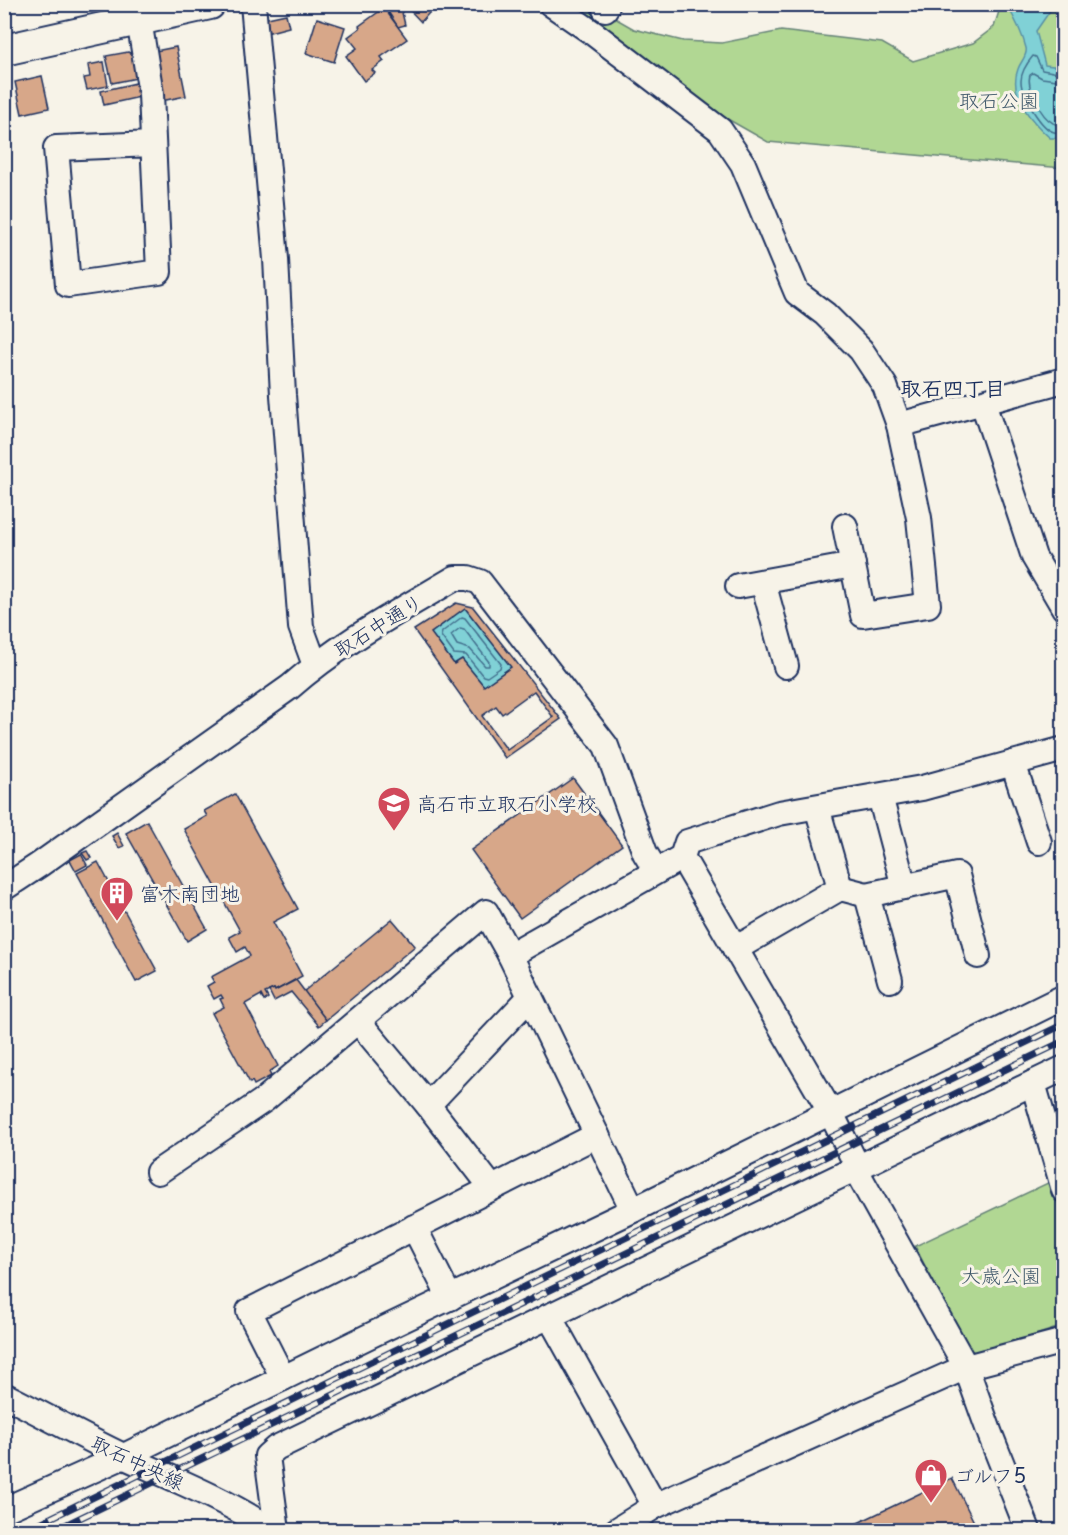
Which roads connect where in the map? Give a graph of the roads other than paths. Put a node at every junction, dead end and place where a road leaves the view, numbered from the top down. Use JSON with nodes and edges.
{"nodes":[{"id":1,"x":210,"y":4,"type":"edge"},
{"id":2,"x":253,"y":4,"type":"edge"},
{"id":3,"x":551,"y":4,"type":"edge"},
{"id":4,"x":176,"y":8,"type":"edge"},
{"id":5,"x":140,"y":20,"type":"junction"},
{"id":6,"x":4,"y":50,"type":"edge"},
{"id":7,"x":153,"y":144,"type":"junction"},
{"id":8,"x":1064,"y":380,"type":"edge"},
{"id":9,"x":983,"y":404,"type":"junction"},
{"id":10,"x":899,"y":425,"type":"junction"},
{"id":11,"x":845,"y":526,"type":"dead end"},
{"id":12,"x":853,"y":565,"type":"junction"},
{"id":13,"x":762,"y":582,"type":"junction"},
{"id":14,"x":738,"y":586,"type":"dead end"},
{"id":15,"x":1064,"y":608,"type":"edge"},
{"id":16,"x":315,"y":665,"type":"junction"},
{"id":17,"x":786,"y":666,"type":"dead end"},
{"id":18,"x":1064,"y":748,"type":"edge"},
{"id":19,"x":1013,"y":763,"type":"junction"},
{"id":20,"x":880,"y":796,"type":"junction"},
{"id":21,"x":817,"y":807,"type":"junction"},
{"id":22,"x":1039,"y":842,"type":"dead end"},
{"id":23,"x":682,"y":856,"type":"junction"},
{"id":24,"x":656,"y":872,"type":"junction"},
{"id":25,"x":904,"y":887,"type":"junction"},
{"id":26,"x":4,"y":888,"type":"edge"},
{"id":27,"x":840,"y":888,"type":"junction"},
{"id":28,"x":867,"y":896,"type":"junction"},
{"id":29,"x":735,"y":949,"type":"junction"},
{"id":30,"x":510,"y":955,"type":"junction"},
{"id":31,"x":978,"y":956,"type":"dead end"},
{"id":32,"x":890,"y":980,"type":"dead end"},
{"id":33,"x":530,"y":997,"type":"junction"},
{"id":34,"x":1064,"y":997,"type":"edge"},
{"id":35,"x":358,"y":1022,"type":"junction"},
{"id":36,"x":1064,"y":1068,"type":"edge"},
{"id":37,"x":1033,"y":1083,"type":"junction"},
{"id":38,"x":428,"y":1105,"type":"junction"},
{"id":39,"x":831,"y":1113,"type":"junction"},
{"id":40,"x":597,"y":1135,"type":"junction"},
{"id":41,"x":858,"y":1168,"type":"junction"},
{"id":42,"x":158,"y":1172,"type":"dead end"},
{"id":43,"x":492,"y":1188,"type":"junction"},
{"id":44,"x":1064,"y":1190,"type":"edge"},
{"id":45,"x":633,"y":1210,"type":"junction"},
{"id":46,"x":414,"y":1227,"type":"junction"},
{"id":47,"x":450,"y":1298,"type":"junction"},
{"id":48,"x":549,"y":1316,"type":"junction"},
{"id":49,"x":1064,"y":1341,"type":"edge"},
{"id":50,"x":966,"y":1367,"type":"junction"},
{"id":51,"x":283,"y":1378,"type":"junction"},
{"id":52,"x":4,"y":1395,"type":"edge"},
{"id":53,"x":124,"y":1456,"type":"junction"},
{"id":54,"x":655,"y":1506,"type":"junction"},
{"id":55,"x":4,"y":1510,"type":"edge"},
{"id":56,"x":271,"y":1530,"type":"edge"},
{"id":57,"x":277,"y":1530,"type":"edge"},
{"id":58,"x":617,"y":1530,"type":"edge"},
{"id":59,"x":1028,"y":1530,"type":"edge"}],
"edges":[{"from":1,"to":4,"type":"main road"},
{"from":2,"to":16,"type":"street"},
{"from":3,"to":10,"type":"street"},
{"from":4,"to":5,"type":"main road"},
{"from":5,"to":6,"type":"main road"},
{"from":5,"to":7,"type":"street"},
{"from":7,"to":7,"type":"street"},
{"from":8,"to":9,"type":"street"},
{"from":9,"to":10,"type":"street"},
{"from":9,"to":15,"type":"street"},
{"from":10,"to":12,"type":"street"},
{"from":11,"to":12,"type":"street"},
{"from":12,"to":13,"type":"street"},
{"from":13,"to":14,"type":"street"},
{"from":13,"to":17,"type":"street"},
{"from":16,"to":24,"type":"street","name":"取石中通り"},
{"from":16,"to":26,"type":"street","name":"取石中通り"},
{"from":18,"to":19,"type":"street"},
{"from":19,"to":20,"type":"street"},
{"from":19,"to":22,"type":"street"},
{"from":20,"to":21,"type":"street"},
{"from":20,"to":25,"type":"street"},
{"from":21,"to":23,"type":"street"},
{"from":21,"to":27,"type":"street"},
{"from":23,"to":24,"type":"street"},
{"from":23,"to":29,"type":"street"},
{"from":24,"to":30,"type":"street"},
{"from":25,"to":28,"type":"street"},
{"from":25,"to":31,"type":"street"},
{"from":27,"to":28,"type":"street"},
{"from":27,"to":29,"type":"street"},
{"from":28,"to":32,"type":"street"},
{"from":29,"to":39,"type":"street"},
{"from":30,"to":33,"type":"street"},
{"from":30,"to":35,"type":"street"},
{"from":33,"to":38,"type":"street"},
{"from":33,"to":40,"type":"street"},
{"from":34,"to":39,"type":"street"},
{"from":35,"to":38,"type":"street"},
{"from":35,"to":42,"type":"street"},
{"from":36,"to":37,"type":"street"},
{"from":37,"to":41,"type":"street"},
{"from":37,"to":44,"type":"street"},
{"from":38,"to":43,"type":"street"},
{"from":39,"to":41,"type":"street"},
{"from":39,"to":45,"type":"street"},
{"from":40,"to":43,"type":"street"},
{"from":40,"to":45,"type":"street"},
{"from":41,"to":48,"type":"street"},
{"from":41,"to":50,"type":"street"},
{"from":43,"to":46,"type":"street"},
{"from":45,"to":47,"type":"street"},
{"from":46,"to":47,"type":"street"},
{"from":46,"to":51,"type":"street"},
{"from":47,"to":51,"type":"street"},
{"from":48,"to":54,"type":"street"},
{"from":48,"to":57,"type":"street"},
{"from":49,"to":50,"type":"street"},
{"from":50,"to":54,"type":"street"},
{"from":50,"to":59,"type":"street"},
{"from":51,"to":53,"type":"street"},
{"from":52,"to":53,"type":"street","name":"取石中央線"},
{"from":53,"to":55,"type":"street"},
{"from":53,"to":56,"type":"street","name":"取石中央線"},
{"from":54,"to":58,"type":"street"}]}
